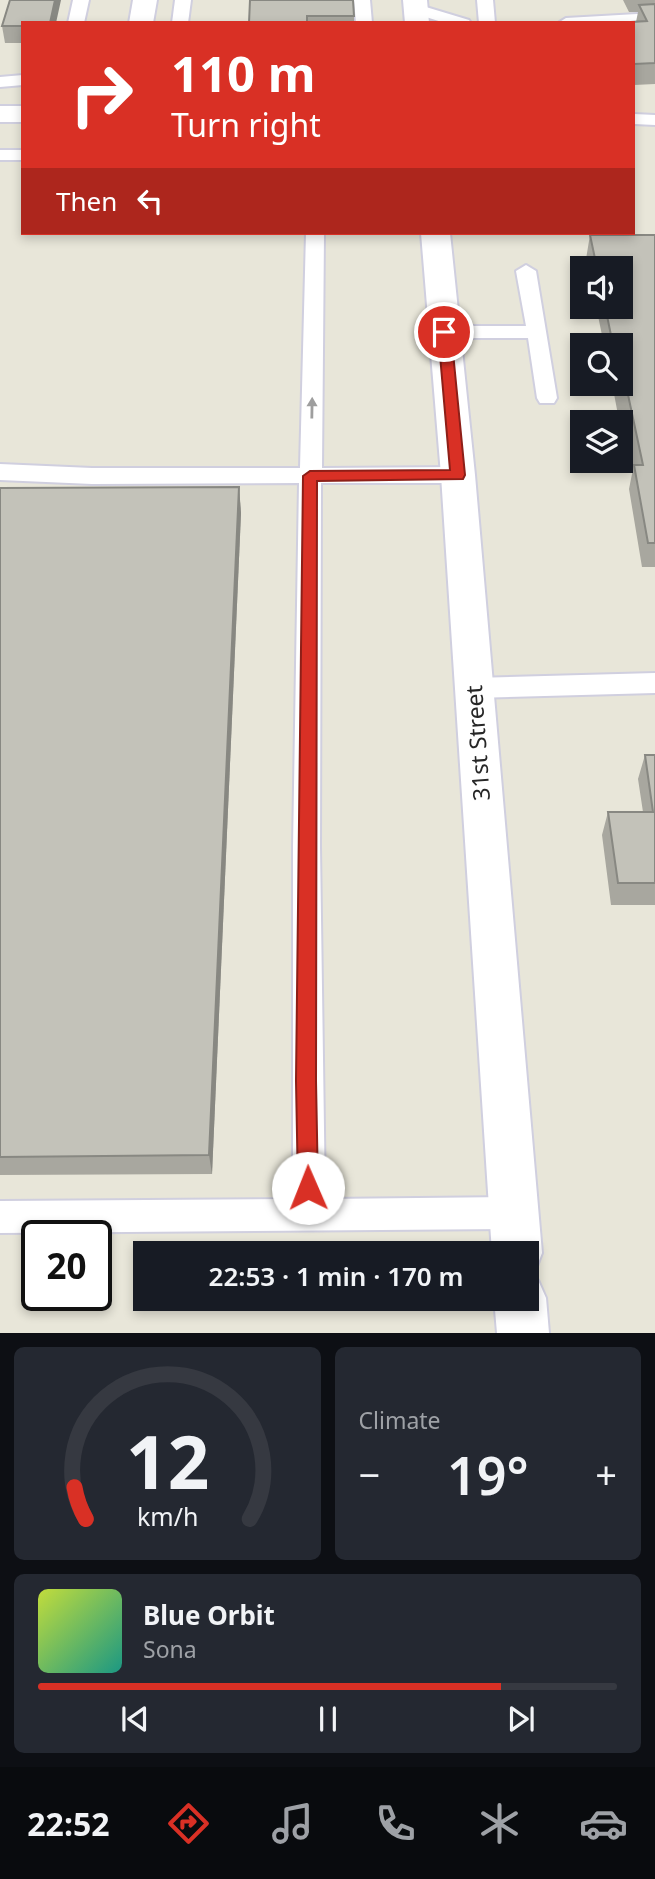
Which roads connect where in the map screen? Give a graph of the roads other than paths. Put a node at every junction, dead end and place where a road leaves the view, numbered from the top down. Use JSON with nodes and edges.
{"nodes":[{"id":1,"x":81,"y":0,"type":"edge"},
{"id":2,"x":145,"y":0,"type":"edge"},
{"id":3,"x":183,"y":0,"type":"edge"},
{"id":4,"x":362,"y":0,"type":"edge"},
{"id":5,"x":485,"y":0,"type":"edge"},
{"id":6,"x":416,"y":10,"type":"edge"},
{"id":7,"x":585,"y":16,"type":"edge"},
{"id":8,"x":655,"y":18,"type":"edge"},
{"id":9,"x":76,"y":21,"type":"edge"},
{"id":10,"x":141,"y":21,"type":"edge"},
{"id":11,"x":180,"y":21,"type":"edge"},
{"id":12,"x":364,"y":21,"type":"edge"},
{"id":13,"x":456,"y":21,"type":"edge"},
{"id":14,"x":487,"y":21,"type":"edge"},
{"id":15,"x":21,"y":80,"type":"edge"},
{"id":16,"x":0,"y":82,"type":"edge"},
{"id":17,"x":0,"y":114,"type":"edge"},
{"id":18,"x":21,"y":114,"type":"edge"},
{"id":19,"x":635,"y":119,"type":"edge"},
{"id":20,"x":655,"y":120,"type":"edge"},
{"id":21,"x":0,"y":155,"type":"edge"},
{"id":22,"x":21,"y":155,"type":"edge"},
{"id":23,"x":315,"y":235,"type":"edge"},
{"id":24,"x":435,"y":235,"type":"edge"},
{"id":25,"x":526,"y":271,"type":"dead end"},
{"id":26,"x":444,"y":332,"type":"junction"},
{"id":27,"x":537,"y":332,"type":"junction"},
{"id":28,"x":547,"y":397,"type":"dead end"},
{"id":29,"x":0,"y":472,"type":"edge"},
{"id":30,"x":458,"y":475,"type":"junction"},
{"id":31,"x":310,"y":476,"type":"junction"},
{"id":32,"x":655,"y":683,"type":"edge"},
{"id":33,"x":474,"y":688,"type":"junction"},
{"id":34,"x":514,"y":1213,"type":"junction"},
{"id":35,"x":309,"y":1215,"type":"junction"},
{"id":36,"x":0,"y":1217,"type":"edge"},
{"id":37,"x":516,"y":1241,"type":"edge"},
{"id":38,"x":521,"y":1311,"type":"edge"},
{"id":39,"x":523,"y":1333,"type":"edge"}],
"edges":[{"from":1,"to":9,"type":"lane"},
{"from":2,"to":10,"type":"street"},
{"from":3,"to":11,"type":"lane"},
{"from":4,"to":12,"type":"lane"},
{"from":5,"to":14,"type":"lane"},
{"from":6,"to":13,"type":"lane"},
{"from":7,"to":8,"type":"lane"},
{"from":15,"to":16,"type":"lane"},
{"from":17,"to":18,"type":"street"},
{"from":19,"to":20,"type":"lane"},
{"from":21,"to":22,"type":"lane"},
{"from":31,"to":23,"type":"lane","one_way":true},
{"from":24,"to":26,"type":"street","name":"31st Street"},
{"from":25,"to":27,"type":"lane"},
{"from":26,"to":27,"type":"lane"},
{"from":26,"to":30,"type":"street","name":"31st Street"},
{"from":27,"to":28,"type":"lane"},
{"from":29,"to":31,"type":"lane"},
{"from":30,"to":31,"type":"lane"},
{"from":30,"to":33,"type":"street","name":"31st Street"},
{"from":31,"to":35,"type":"lane"},
{"from":32,"to":33,"type":"lane"},
{"from":33,"to":34,"type":"street","name":"31st Street"},
{"from":34,"to":35,"type":"lane"},
{"from":34,"to":37,"type":"street","name":"31st Street"},
{"from":35,"to":36,"type":"lane"},
{"from":38,"to":39,"type":"street"}]}
